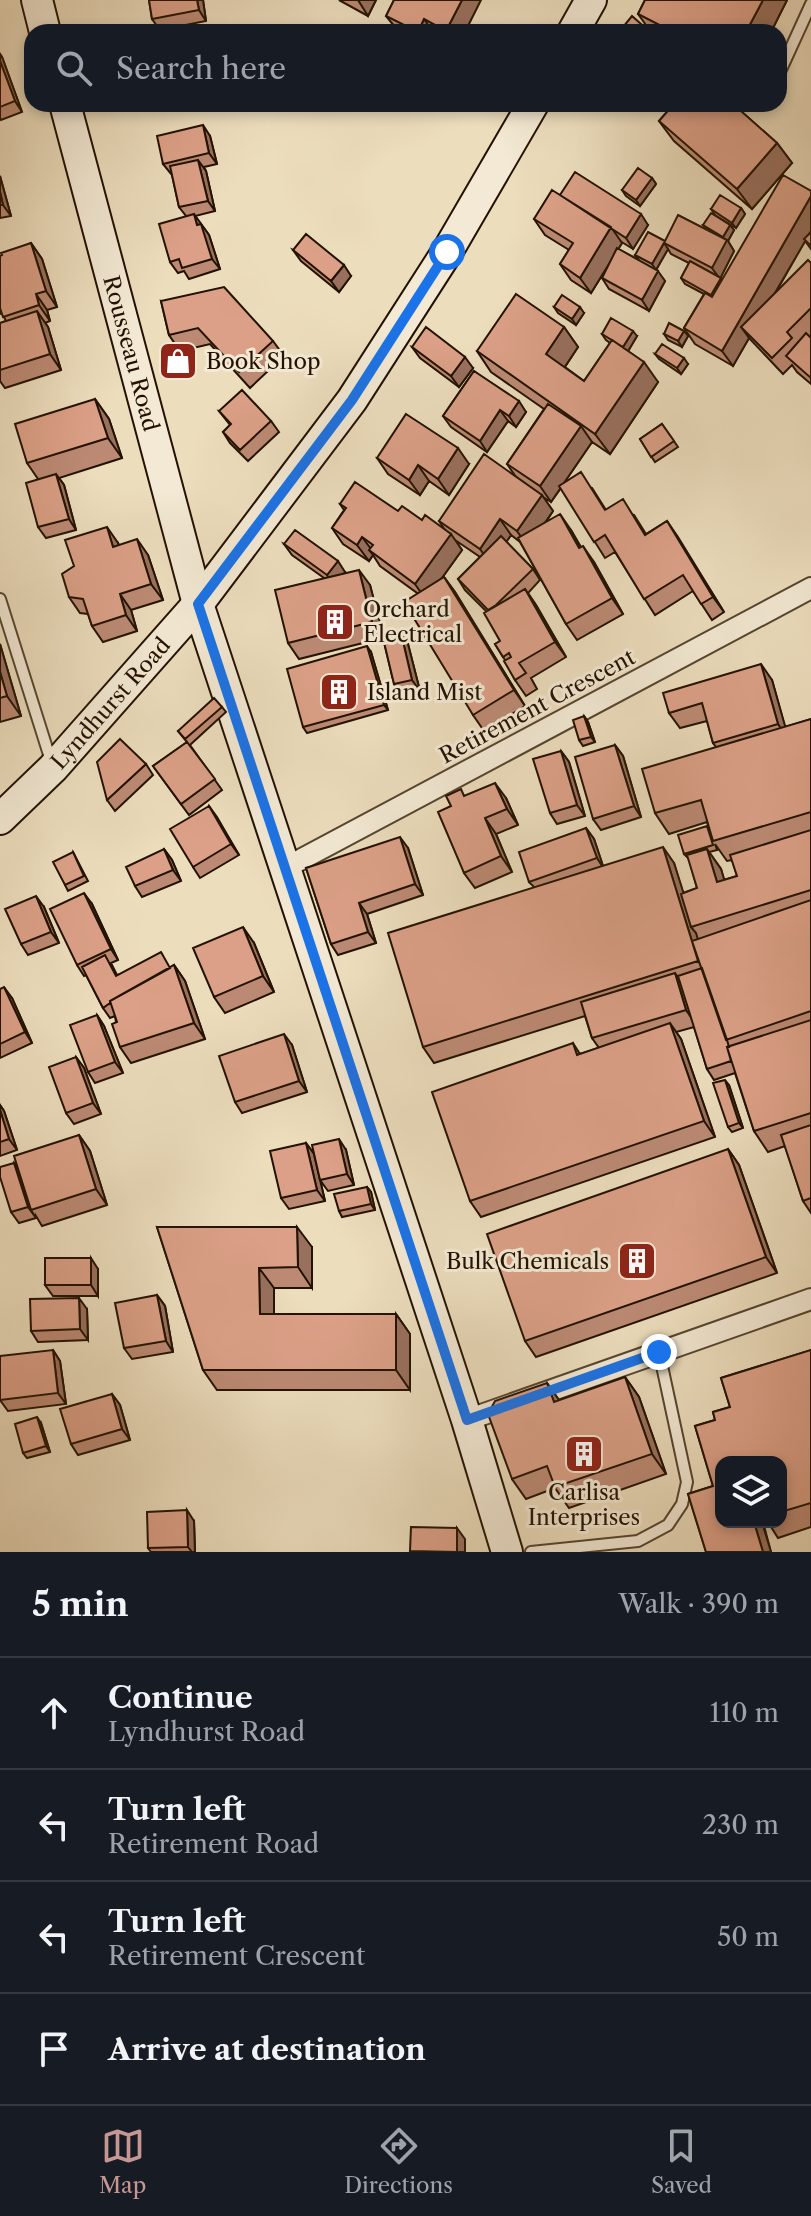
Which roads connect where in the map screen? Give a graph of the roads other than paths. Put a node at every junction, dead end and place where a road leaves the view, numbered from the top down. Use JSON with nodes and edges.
{"nodes":[{"id":1,"x":37,"y":0,"type":"edge"},
{"id":2,"x":591,"y":0,"type":"edge"},
{"id":3,"x":811,"y":4,"type":"edge"},
{"id":4,"x":43,"y":24,"type":"edge"},
{"id":5,"x":578,"y":24,"type":"edge"},
{"id":6,"x":787,"y":56,"type":"edge"},
{"id":7,"x":67,"y":112,"type":"edge"},
{"id":8,"x":528,"y":112,"type":"edge"},
{"id":9,"x":811,"y":588,"type":"edge"},
{"id":10,"x":0,"y":599,"type":"edge"},
{"id":11,"x":198,"y":604,"type":"junction"},
{"id":12,"x":53,"y":768,"type":"junction"},
{"id":13,"x":0,"y":819,"type":"edge"},
{"id":14,"x":285,"y":868,"type":"junction"},
{"id":15,"x":811,"y":1299,"type":"edge"},
{"id":16,"x":659,"y":1352,"type":"junction"},
{"id":17,"x":467,"y":1420,"type":"junction"},
{"id":18,"x":507,"y":1552,"type":"edge"},
{"id":19,"x":531,"y":1552,"type":"edge"}],
"edges":[{"from":1,"to":4,"type":"main road"},
{"from":2,"to":5,"type":"main road"},
{"from":3,"to":6,"type":"lane"},
{"from":7,"to":11,"type":"main road","name":"Rousseau Road"},
{"from":8,"to":11,"type":"main road","name":"Lyndhurst Road"},
{"from":9,"to":14,"type":"street","name":"Retirement Crescent"},
{"from":10,"to":12,"type":"lane"},
{"from":11,"to":12,"type":"main road","name":"Lyndhurst Road"},
{"from":11,"to":14,"type":"main road","name":"Rousseau Road"},
{"from":12,"to":13,"type":"main road","name":"Lyndhurst Road"},
{"from":14,"to":17,"type":"main road","name":"Rousseau Road"},
{"from":15,"to":16,"type":"street"},
{"from":16,"to":17,"type":"street"},
{"from":16,"to":19,"type":"lane"},
{"from":17,"to":18,"type":"main road","name":"Rousseau Road"}]}
